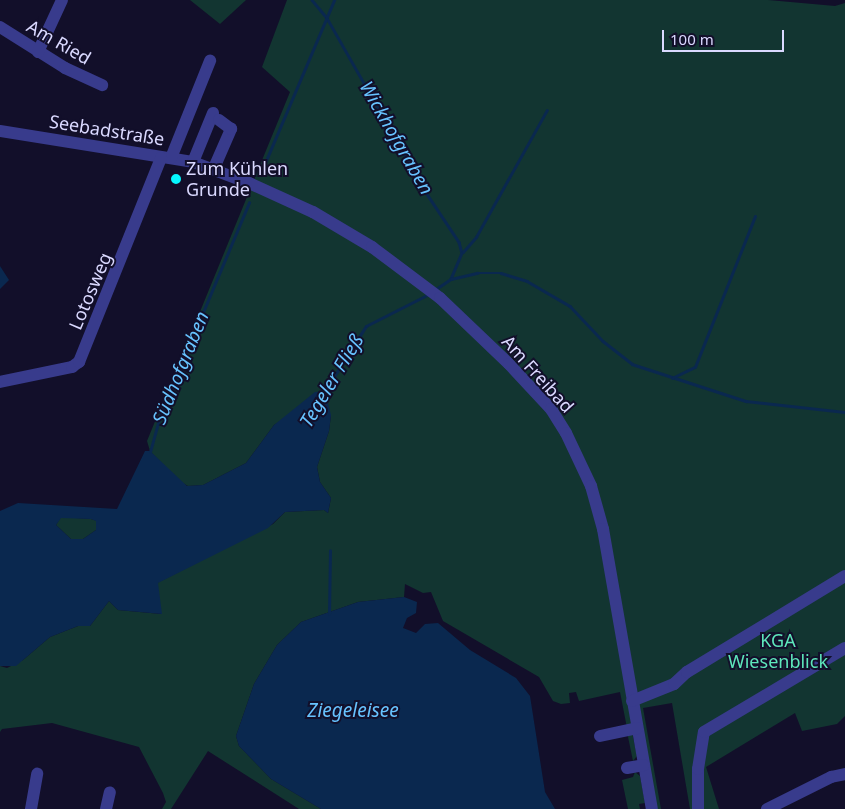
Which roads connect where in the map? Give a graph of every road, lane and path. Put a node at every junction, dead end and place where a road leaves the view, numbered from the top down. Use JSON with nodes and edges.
{"nodes":[{"id":1,"x":62,"y":0,"type":"edge"},
{"id":2,"x":0,"y":27,"type":"edge"},
{"id":3,"x":38,"y":52,"type":"junction"},
{"id":4,"x":210,"y":60,"type":"dead end"},
{"id":5,"x":102,"y":85,"type":"dead end"},
{"id":6,"x":0,"y":131,"type":"edge"},
{"id":7,"x":166,"y":158,"type":"junction"},
{"id":8,"x":194,"y":162,"type":"junction"},
{"id":9,"x":211,"y":167,"type":"junction"},
{"id":10,"x":0,"y":382,"type":"edge"},
{"id":11,"x":845,"y":576,"type":"edge"},
{"id":12,"x":845,"y":648,"type":"edge"},
{"id":13,"x":632,"y":700,"type":"junction"},
{"id":14,"x":638,"y":728,"type":"junction"},
{"id":15,"x":600,"y":736,"type":"dead end"},
{"id":16,"x":644,"y":765,"type":"junction"},
{"id":17,"x":628,"y":768,"type":"dead end"},
{"id":18,"x":37,"y":774,"type":"dead end"},
{"id":19,"x":845,"y":774,"type":"edge"},
{"id":20,"x":110,"y":792,"type":"dead end"},
{"id":21,"x":31,"y":809,"type":"edge"},
{"id":22,"x":106,"y":809,"type":"edge"},
{"id":23,"x":652,"y":809,"type":"edge"},
{"id":24,"x":698,"y":809,"type":"edge"},
{"id":25,"x":767,"y":809,"type":"edge"}],
"edges":[{"from":1,"to":3,"type":"street"},
{"from":2,"to":3,"type":"street","name":"Am Ried"},
{"from":3,"to":5,"type":"street","name":"Am Ried"},
{"from":4,"to":7,"type":"street"},
{"from":6,"to":7,"type":"street","name":"Seebadstraße"},
{"from":7,"to":8,"type":"street","name":"Seebadstraße"},
{"from":7,"to":10,"type":"street","name":"Lotosweg"},
{"from":8,"to":9,"type":"street","name":"Seebadstraße"},
{"from":8,"to":9,"type":"street"},
{"from":9,"to":13,"type":"street","name":"Am Freibad"},
{"from":11,"to":13,"type":"street"},
{"from":12,"to":24,"type":"street"},
{"from":13,"to":14,"type":"street","name":"Am Freibad"},
{"from":14,"to":15,"type":"street"},
{"from":14,"to":16,"type":"street","name":"Am Freibad"},
{"from":16,"to":17,"type":"street"},
{"from":16,"to":23,"type":"street","name":"Am Freibad"},
{"from":18,"to":21,"type":"street"},
{"from":19,"to":25,"type":"street"},
{"from":20,"to":22,"type":"street"}]}
